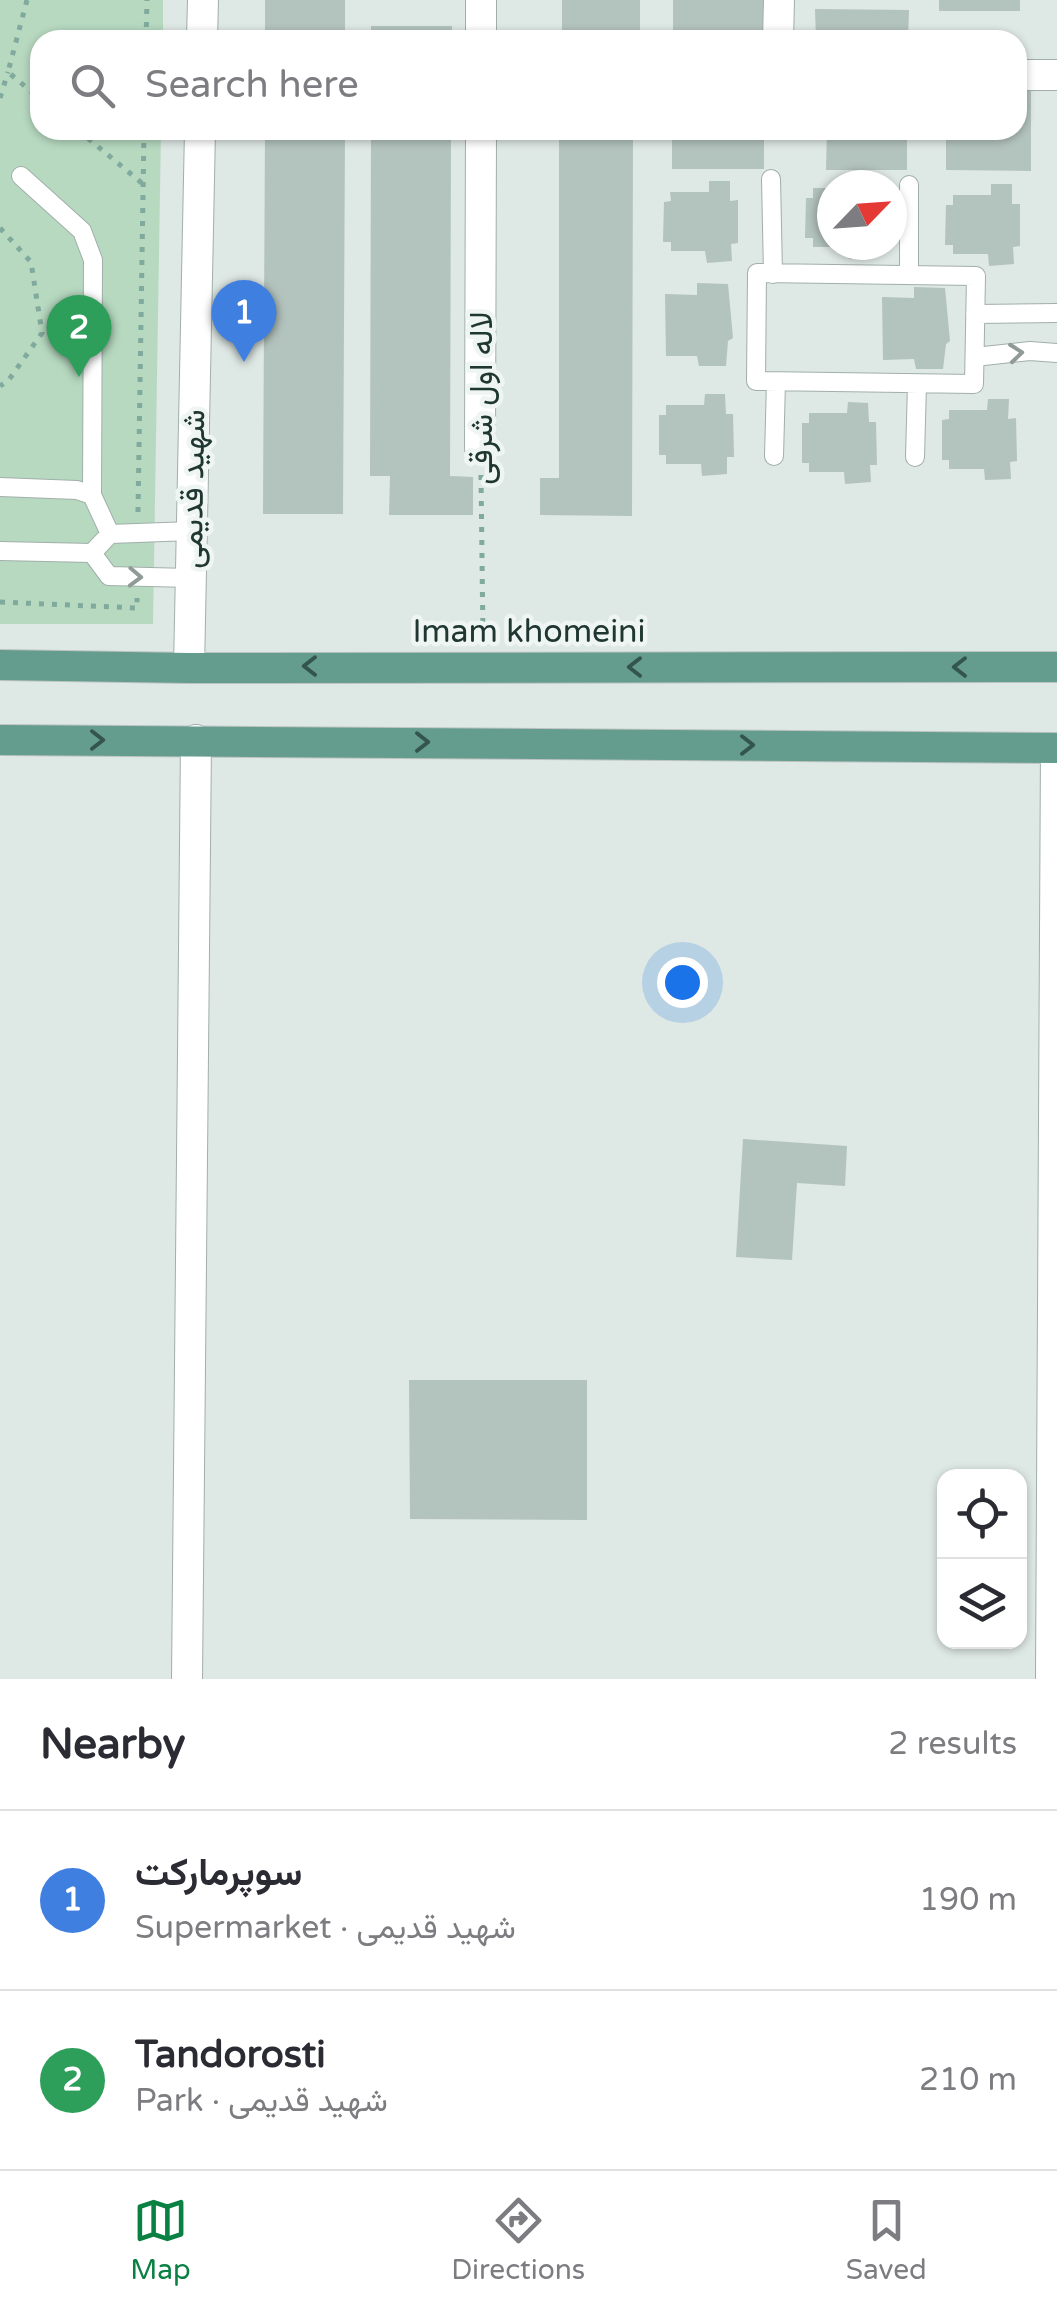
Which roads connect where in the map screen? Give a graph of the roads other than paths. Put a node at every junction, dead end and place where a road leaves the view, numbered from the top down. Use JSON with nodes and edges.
{"nodes":[{"id":1,"x":202,"y":0,"type":"edge"},
{"id":2,"x":481,"y":0,"type":"edge"},
{"id":3,"x":779,"y":0,"type":"edge"},
{"id":4,"x":202,"y":30,"type":"edge"},
{"id":5,"x":481,"y":30,"type":"edge"},
{"id":6,"x":778,"y":30,"type":"edge"},
{"id":7,"x":1027,"y":75,"type":"edge"},
{"id":8,"x":1057,"y":76,"type":"edge"},
{"id":9,"x":200,"y":140,"type":"edge"},
{"id":10,"x":481,"y":140,"type":"edge"},
{"id":11,"x":22,"y":176,"type":"dead end"},
{"id":12,"x":771,"y":179,"type":"dead end"},
{"id":13,"x":909,"y":185,"type":"dead end"},
{"id":14,"x":773,"y":274,"type":"junction"},
{"id":15,"x":909,"y":275,"type":"junction"},
{"id":16,"x":975,"y":314,"type":"junction"},
{"id":17,"x":1057,"y":314,"type":"edge"},
{"id":18,"x":1057,"y":353,"type":"edge"},
{"id":19,"x":975,"y":357,"type":"junction"},
{"id":20,"x":776,"y":382,"type":"junction"},
{"id":21,"x":917,"y":384,"type":"junction"},
{"id":22,"x":480,"y":448,"type":"road end"},
{"id":23,"x":774,"y":456,"type":"dead end"},
{"id":24,"x":916,"y":456,"type":"dead end"},
{"id":25,"x":0,"y":487,"type":"edge"},
{"id":26,"x":92,"y":495,"type":"junction"},
{"id":27,"x":192,"y":532,"type":"junction"},
{"id":28,"x":110,"y":534,"type":"junction"},
{"id":29,"x":0,"y":551,"type":"edge"},
{"id":30,"x":92,"y":553,"type":"junction"},
{"id":31,"x":190,"y":578,"type":"junction"},
{"id":32,"x":0,"y":665,"type":"edge"},
{"id":33,"x":1057,"y":666,"type":"edge"},
{"id":34,"x":189,"y":668,"type":"junction"},
{"id":35,"x":0,"y":740,"type":"edge"},
{"id":36,"x":196,"y":740,"type":"junction"},
{"id":37,"x":1057,"y":748,"type":"edge"},
{"id":38,"x":1055,"y":1190,"type":"edge"},
{"id":39,"x":186,"y":1679,"type":"edge"},
{"id":40,"x":1052,"y":1679,"type":"edge"}],
"edges":[{"from":1,"to":4,"type":"street"},
{"from":2,"to":5,"type":"street"},
{"from":3,"to":6,"type":"street"},
{"from":7,"to":8,"type":"street"},
{"from":9,"to":27,"type":"street","name":"شهید قدیمی"},
{"from":10,"to":22,"type":"street","name":"لاله اول شرقی"},
{"from":11,"to":26,"type":"lane"},
{"from":12,"to":14,"type":"lane"},
{"from":13,"to":15,"type":"lane"},
{"from":14,"to":15,"type":"lane"},
{"from":14,"to":20,"type":"lane"},
{"from":15,"to":16,"type":"lane"},
{"from":16,"to":17,"type":"lane"},
{"from":16,"to":19,"type":"lane"},
{"from":19,"to":18,"type":"lane","one_way":true},
{"from":19,"to":21,"type":"lane"},
{"from":20,"to":21,"type":"lane"},
{"from":20,"to":23,"type":"lane"},
{"from":21,"to":24,"type":"lane"},
{"from":25,"to":26,"type":"lane"},
{"from":26,"to":28,"type":"lane"},
{"from":27,"to":28,"type":"lane"},
{"from":27,"to":31,"type":"street","name":"شهید قدیمی"},
{"from":28,"to":30,"type":"lane"},
{"from":29,"to":30,"type":"lane"},
{"from":30,"to":31,"type":"lane","one_way":true},
{"from":31,"to":34,"type":"street","name":"شهید قدیمی"},
{"from":32,"to":34,"type":"main road","name":"Imam khomeini"},
{"from":33,"to":34,"type":"main road","name":"Imam khomeini","one_way":true},
{"from":35,"to":36,"type":"main road","one_way":true},
{"from":36,"to":37,"type":"main road","one_way":true},
{"from":36,"to":39,"type":"street"},
{"from":37,"to":38,"type":"street"},
{"from":38,"to":40,"type":"street"}]}
